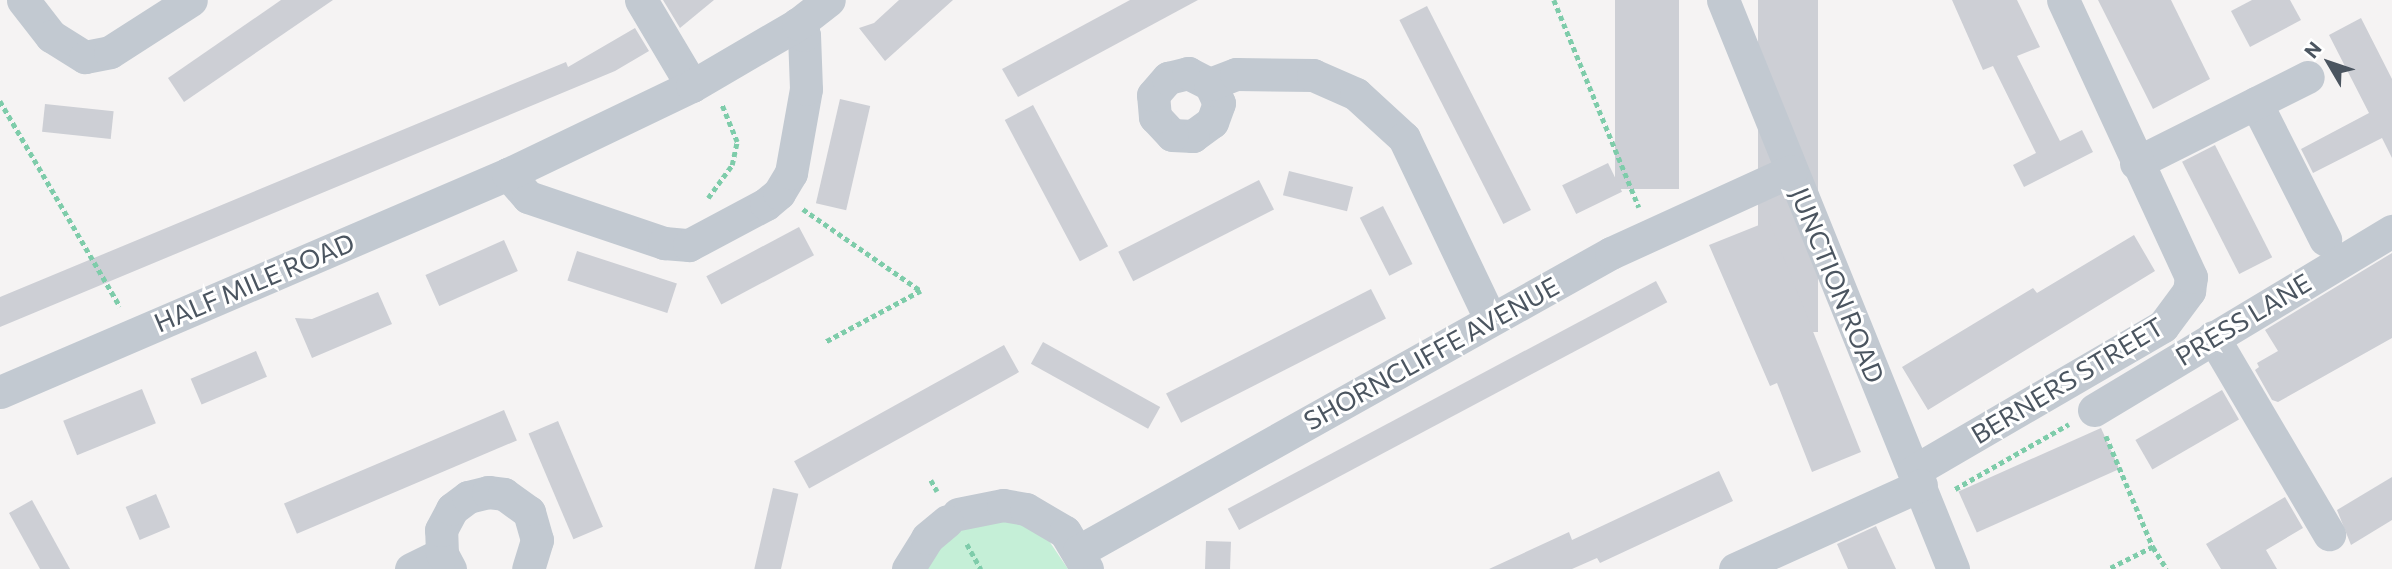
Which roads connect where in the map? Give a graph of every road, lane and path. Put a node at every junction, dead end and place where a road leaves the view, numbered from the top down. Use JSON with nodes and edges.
{"nodes":[{"id":1,"x":23,"y":0,"type":"edge"},
{"id":2,"x":191,"y":0,"type":"edge"},
{"id":3,"x":641,"y":0,"type":"edge"},
{"id":4,"x":829,"y":0,"type":"edge"},
{"id":5,"x":1553,"y":0,"type":"edge"},
{"id":6,"x":1723,"y":0,"type":"edge"},
{"id":7,"x":2063,"y":0,"type":"edge"},
{"id":8,"x":798,"y":24,"type":"junction"},
{"id":9,"x":2308,"y":77,"type":"dead end"},
{"id":10,"x":1210,"y":84,"type":"dead end"},
{"id":11,"x":705,"y":92,"type":"junction"},
{"id":12,"x":0,"y":101,"type":"edge"},
{"id":13,"x":2256,"y":103,"type":"junction"},
{"id":14,"x":2136,"y":163,"type":"junction"},
{"id":15,"x":1791,"y":171,"type":"junction"},
{"id":16,"x":508,"y":174,"type":"junction"},
{"id":17,"x":779,"y":193,"type":"junction"},
{"id":18,"x":705,"y":202,"type":"dead end"},
{"id":19,"x":2392,"y":230,"type":"edge"},
{"id":20,"x":1651,"y":233,"type":"junction"},
{"id":21,"x":2325,"y":239,"type":"dead end"},
{"id":22,"x":1490,"y":318,"type":"junction"},
{"id":23,"x":135,"y":332,"type":"junction"},
{"id":24,"x":2213,"y":337,"type":"junction"},
{"id":25,"x":824,"y":344,"type":"dead end"},
{"id":26,"x":0,"y":392,"type":"edge"},
{"id":27,"x":2094,"y":410,"type":"junction"},
{"id":28,"x":1920,"y":487,"type":"junction"},
{"id":29,"x":2329,"y":534,"type":"dead end"},
{"id":30,"x":2153,"y":547,"type":"junction"},
{"id":31,"x":1083,"y":560,"type":"edge"},
{"id":32,"x":446,"y":562,"type":"edge"},
{"id":33,"x":411,"y":569,"type":"edge"},
{"id":34,"x":528,"y":569,"type":"edge"},
{"id":35,"x":908,"y":569,"type":"edge"},
{"id":36,"x":1735,"y":569,"type":"edge"},
{"id":37,"x":1953,"y":569,"type":"edge"},
{"id":38,"x":2109,"y":569,"type":"edge"},
{"id":39,"x":2167,"y":569,"type":"edge"}],
"edges":[{"from":1,"to":2,"type":"street"},
{"from":3,"to":11,"type":"street"},
{"from":4,"to":8,"type":"street","name":"HALF MILE ROAD"},
{"from":5,"to":20,"type":"path"},
{"from":6,"to":15,"type":"street","name":"JUNCTION ROAD"},
{"from":7,"to":14,"type":"street","name":"BERNERS STREET"},
{"from":8,"to":11,"type":"street","name":"HALF MILE ROAD"},
{"from":8,"to":17,"type":"street"},
{"from":9,"to":13,"type":"street"},
{"from":10,"to":22,"type":"street"},
{"from":11,"to":16,"type":"street","name":"HALF MILE ROAD"},
{"from":11,"to":18,"type":"path"},
{"from":12,"to":23,"type":"path"},
{"from":13,"to":14,"type":"street"},
{"from":13,"to":21,"type":"street"},
{"from":14,"to":28,"type":"street","name":"BERNERS STREET"},
{"from":15,"to":20,"type":"street","name":"SHORNCLIFFE AVENUE"},
{"from":15,"to":28,"type":"street","name":"JUNCTION ROAD"},
{"from":16,"to":17,"type":"street"},
{"from":16,"to":23,"type":"street","name":"HALF MILE ROAD"},
{"from":17,"to":25,"type":"path"},
{"from":19,"to":24,"type":"street","name":"PRESS LANE"},
{"from":20,"to":22,"type":"street","name":"SHORNCLIFFE AVENUE"},
{"from":22,"to":31,"type":"street","name":"SHORNCLIFFE AVENUE"},
{"from":23,"to":26,"type":"street","name":"HALF MILE ROAD"},
{"from":24,"to":27,"type":"street","name":"PRESS LANE"},
{"from":24,"to":29,"type":"street"},
{"from":27,"to":28,"type":"path"},
{"from":27,"to":30,"type":"path"},
{"from":28,"to":36,"type":"street","name":"BERNERS STREET"},
{"from":28,"to":37,"type":"street","name":"JUNCTION ROAD"},
{"from":30,"to":38,"type":"path"},
{"from":30,"to":39,"type":"path"},
{"from":31,"to":35,"type":"street","name":"SHORNCLIFFE AVENUE"},
{"from":32,"to":33,"type":"street"},
{"from":32,"to":34,"type":"street"}]}
